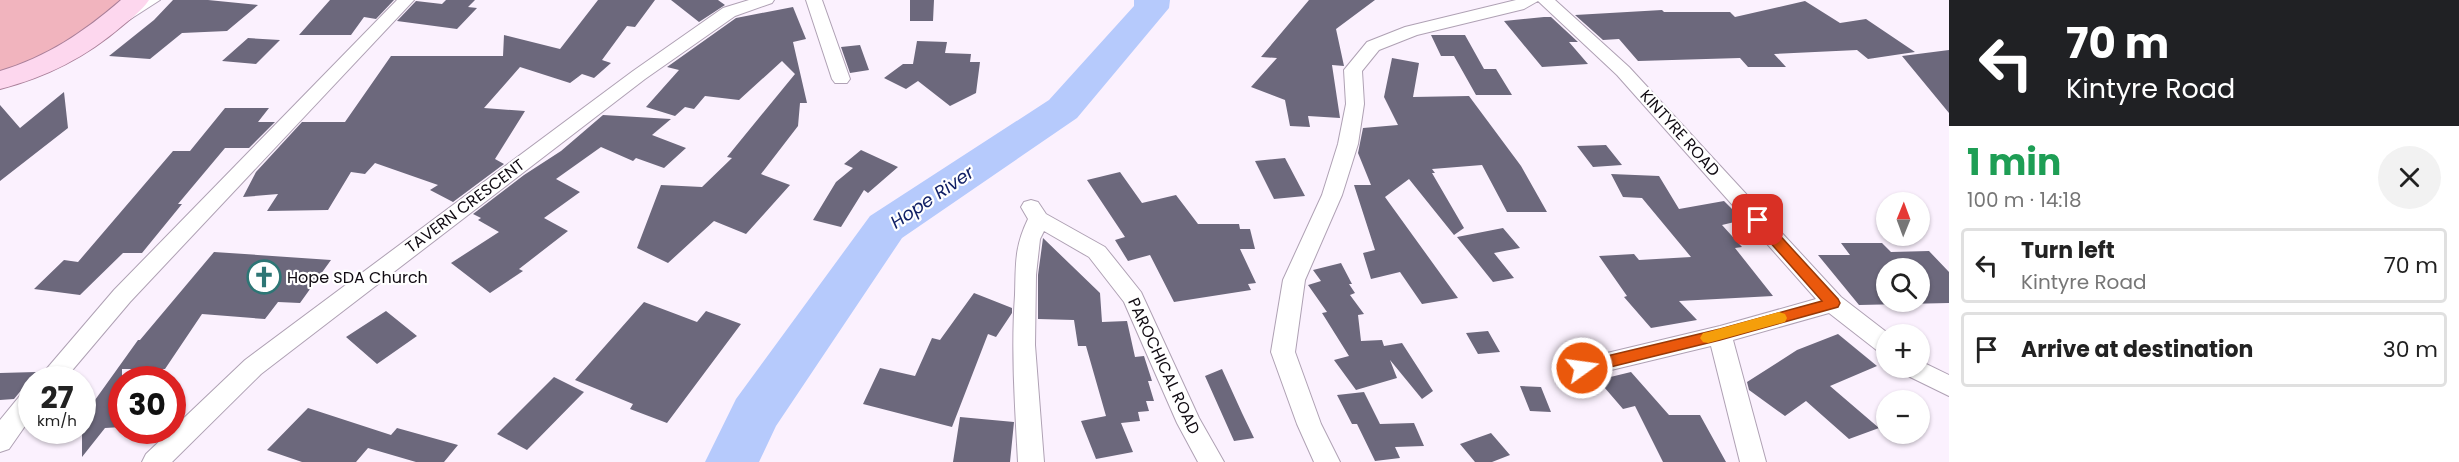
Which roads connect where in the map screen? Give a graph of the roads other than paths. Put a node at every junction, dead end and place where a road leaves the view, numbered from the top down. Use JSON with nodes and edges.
{"nodes":[{"id":1,"x":136,"y":0,"type":"edge"},
{"id":2,"x":152,"y":0,"type":"edge"},
{"id":3,"x":406,"y":0,"type":"edge"},
{"id":4,"x":766,"y":0,"type":"edge"},
{"id":5,"x":814,"y":0,"type":"edge"},
{"id":6,"x":1530,"y":0,"type":"edge"},
{"id":7,"x":1545,"y":0,"type":"edge"},
{"id":8,"x":101,"y":31,"type":"junction"},
{"id":9,"x":841,"y":79,"type":"dead end"},
{"id":10,"x":0,"y":80,"type":"edge"},
{"id":11,"x":1833,"y":303,"type":"junction"},
{"id":12,"x":1720,"y":335,"type":"junction"},
{"id":13,"x":1876,"y":337,"type":"edge"},
{"id":14,"x":60,"y":366,"type":"edge"},
{"id":15,"x":1582,"y":368,"type":"dead end"},
{"id":16,"x":1930,"y":376,"type":"edge"},
{"id":17,"x":1949,"y":386,"type":"edge"},
{"id":18,"x":18,"y":414,"type":"edge"},
{"id":19,"x":0,"y":441,"type":"edge"},
{"id":20,"x":155,"y":462,"type":"edge"},
{"id":21,"x":1031,"y":462,"type":"edge"},
{"id":22,"x":1210,"y":462,"type":"edge"},
{"id":23,"x":1327,"y":462,"type":"edge"},
{"id":24,"x":1754,"y":462,"type":"edge"}],
"edges":[{"from":1,"to":8,"type":"main road"},
{"from":2,"to":8,"type":"street"},
{"from":3,"to":14,"type":"street"},
{"from":4,"to":20,"type":"street","name":"TAVERN CRESCENT"},
{"from":5,"to":9,"type":"street"},
{"from":6,"to":23,"type":"street"},
{"from":7,"to":11,"type":"street","name":"KINTYRE ROAD"},
{"from":8,"to":10,"type":"main road"},
{"from":11,"to":12,"type":"street"},
{"from":11,"to":13,"type":"street","name":"KINTYRE ROAD"},
{"from":12,"to":15,"type":"street"},
{"from":12,"to":24,"type":"street"},
{"from":16,"to":17,"type":"street"},
{"from":18,"to":19,"type":"street"},
{"from":21,"to":22,"type":"street","name":"PAROCHICAL ROAD"}]}
